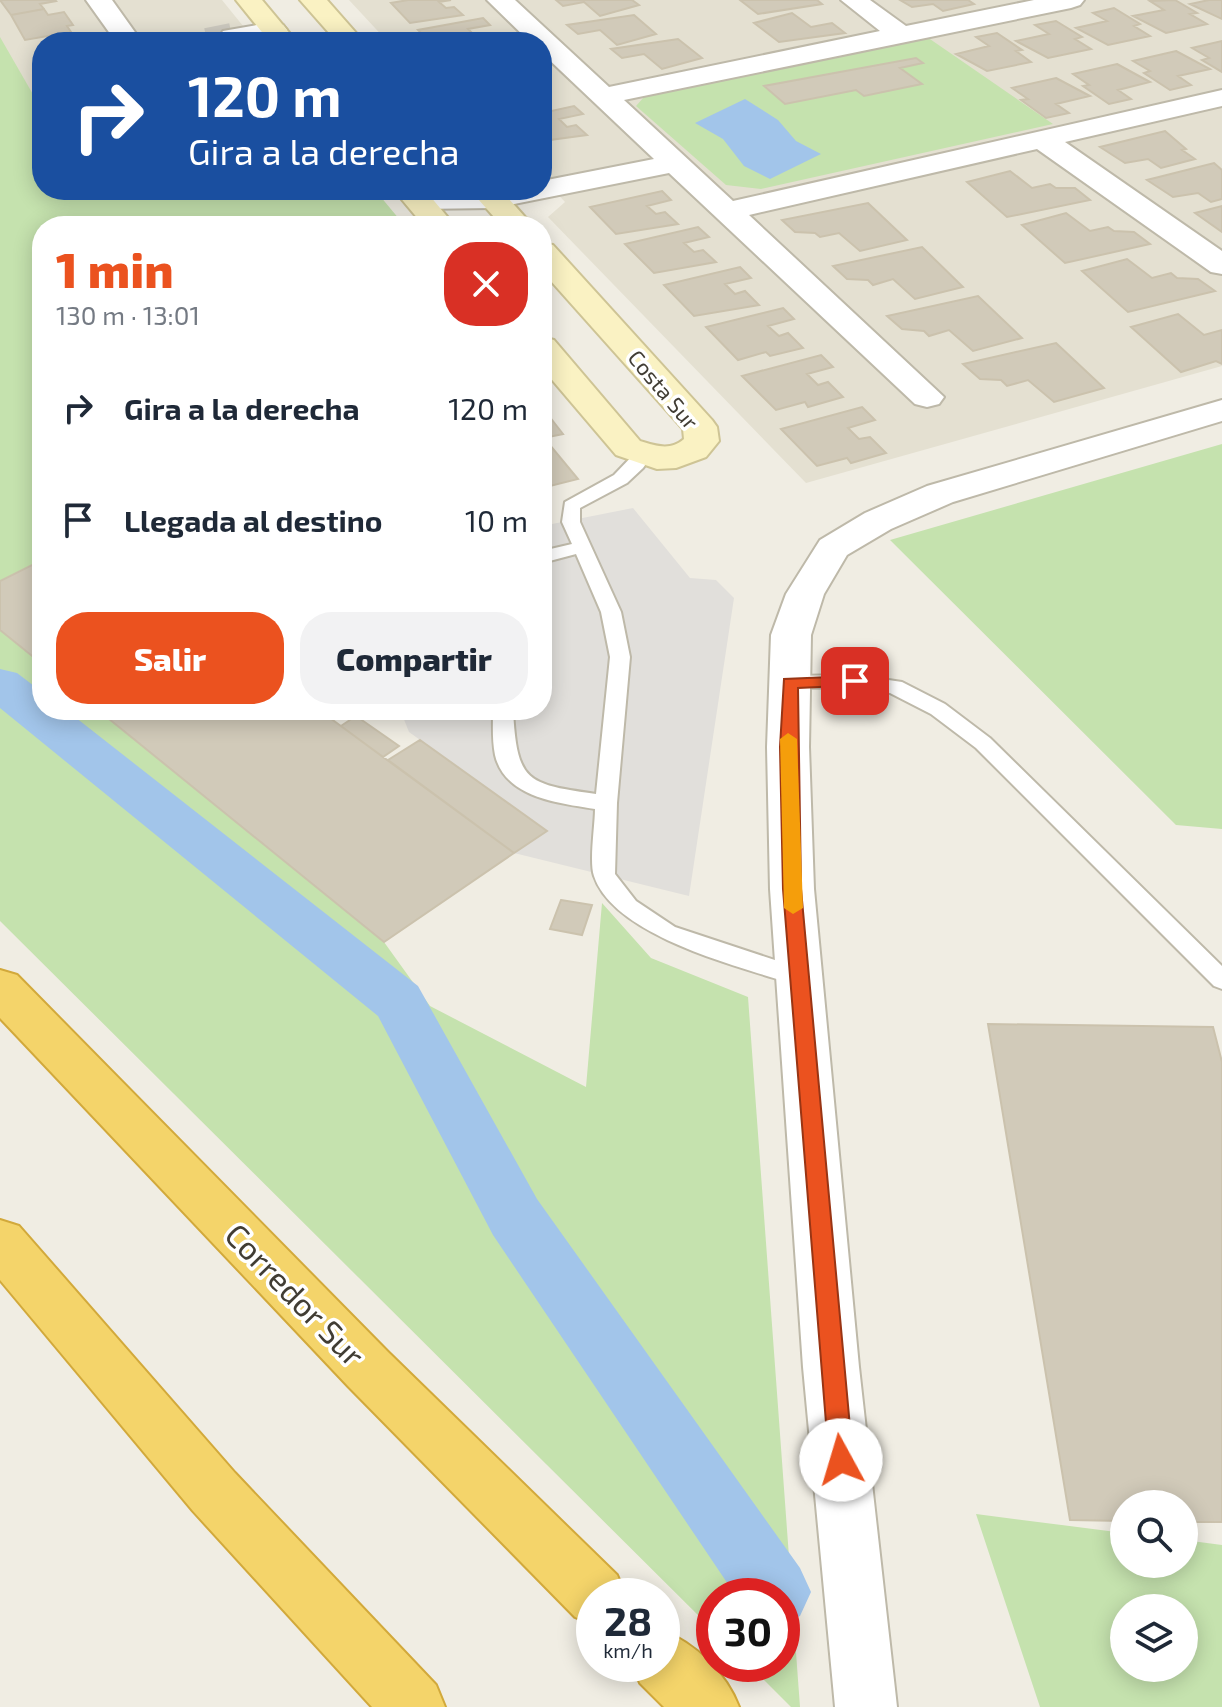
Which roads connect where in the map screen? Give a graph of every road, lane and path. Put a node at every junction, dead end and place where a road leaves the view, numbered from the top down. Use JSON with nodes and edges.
{"nodes":[{"id":1,"x":99,"y":0,"type":"edge"},
{"id":2,"x":249,"y":0,"type":"edge"},
{"id":3,"x":313,"y":0,"type":"edge"},
{"id":4,"x":500,"y":0,"type":"edge"},
{"id":5,"x":854,"y":0,"type":"edge"},
{"id":6,"x":1071,"y":0,"type":"edge"},
{"id":7,"x":122,"y":32,"type":"edge"},
{"id":8,"x":276,"y":32,"type":"edge"},
{"id":9,"x":342,"y":32,"type":"edge"},
{"id":10,"x":535,"y":32,"type":"edge"},
{"id":11,"x":902,"y":35,"type":"junction"},
{"id":12,"x":552,"y":48,"type":"edge"},
{"id":13,"x":604,"y":96,"type":"junction"},
{"id":14,"x":1222,"y":98,"type":"edge"},
{"id":15,"x":1042,"y":139,"type":"junction"},
{"id":16,"x":652,"y":141,"type":"junction"},
{"id":17,"x":552,"y":162,"type":"edge"},
{"id":18,"x":675,"y":163,"type":"junction"},
{"id":19,"x":552,"y":184,"type":"edge"},
{"id":20,"x":418,"y":200,"type":"edge"},
{"id":21,"x":495,"y":200,"type":"edge"},
{"id":22,"x":728,"y":211,"type":"junction"},
{"id":23,"x":432,"y":216,"type":"edge"},
{"id":24,"x":509,"y":216,"type":"edge"},
{"id":25,"x":552,"y":263,"type":"edge"},
{"id":26,"x":1222,"y":265,"type":"edge"},
{"id":27,"x":552,"y":359,"type":"edge"},
{"id":28,"x":927,"y":397,"type":"dead end"},
{"id":29,"x":1222,"y":410,"type":"edge"},
{"id":30,"x":643,"y":455,"type":"junction"},
{"id":31,"x":584,"y":547,"type":"junction"},
{"id":32,"x":552,"y":555,"type":"edge"},
{"id":33,"x":790,"y":682,"type":"junction"},
{"id":34,"x":504,"y":720,"type":"edge"},
{"id":35,"x":606,"y":803,"type":"junction"},
{"id":36,"x":800,"y":977,"type":"junction"},
{"id":37,"x":1222,"y":980,"type":"edge"},
{"id":38,"x":0,"y":988,"type":"edge"},
{"id":39,"x":0,"y":1242,"type":"edge"},
{"id":40,"x":578,"y":1578,"type":"edge"},
{"id":41,"x":680,"y":1679,"type":"edge"},
{"id":42,"x":414,"y":1707,"type":"edge"},
{"id":43,"x":708,"y":1707,"type":"edge"},
{"id":44,"x":866,"y":1707,"type":"edge"}],
"edges":[{"from":1,"to":7,"type":"street"},
{"from":2,"to":8,"type":"street"},
{"from":3,"to":9,"type":"street"},
{"from":4,"to":10,"type":"street"},
{"from":5,"to":11,"type":"street"},
{"from":6,"to":11,"type":"street"},
{"from":11,"to":13,"type":"street"},
{"from":12,"to":13,"type":"street"},
{"from":13,"to":16,"type":"street"},
{"from":14,"to":15,"type":"street"},
{"from":15,"to":22,"type":"street"},
{"from":15,"to":26,"type":"street"},
{"from":16,"to":17,"type":"street"},
{"from":16,"to":18,"type":"street"},
{"from":18,"to":19,"type":"street"},
{"from":18,"to":22,"type":"street"},
{"from":20,"to":23,"type":"street"},
{"from":21,"to":24,"type":"street"},
{"from":22,"to":28,"type":"street"},
{"from":25,"to":30,"type":"street","name":"Costa Sur"},
{"from":27,"to":30,"type":"street"},
{"from":29,"to":33,"type":"street"},
{"from":30,"to":31,"type":"lane"},
{"from":31,"to":32,"type":"lane"},
{"from":31,"to":35,"type":"lane"},
{"from":33,"to":36,"type":"street"},
{"from":33,"to":37,"type":"lane"},
{"from":34,"to":35,"type":"lane"},
{"from":35,"to":36,"type":"lane"},
{"from":36,"to":44,"type":"street"},
{"from":38,"to":40,"type":"highway","name":"Corredor Sur"},
{"from":39,"to":42,"type":"highway"},
{"from":41,"to":43,"type":"highway"}]}
